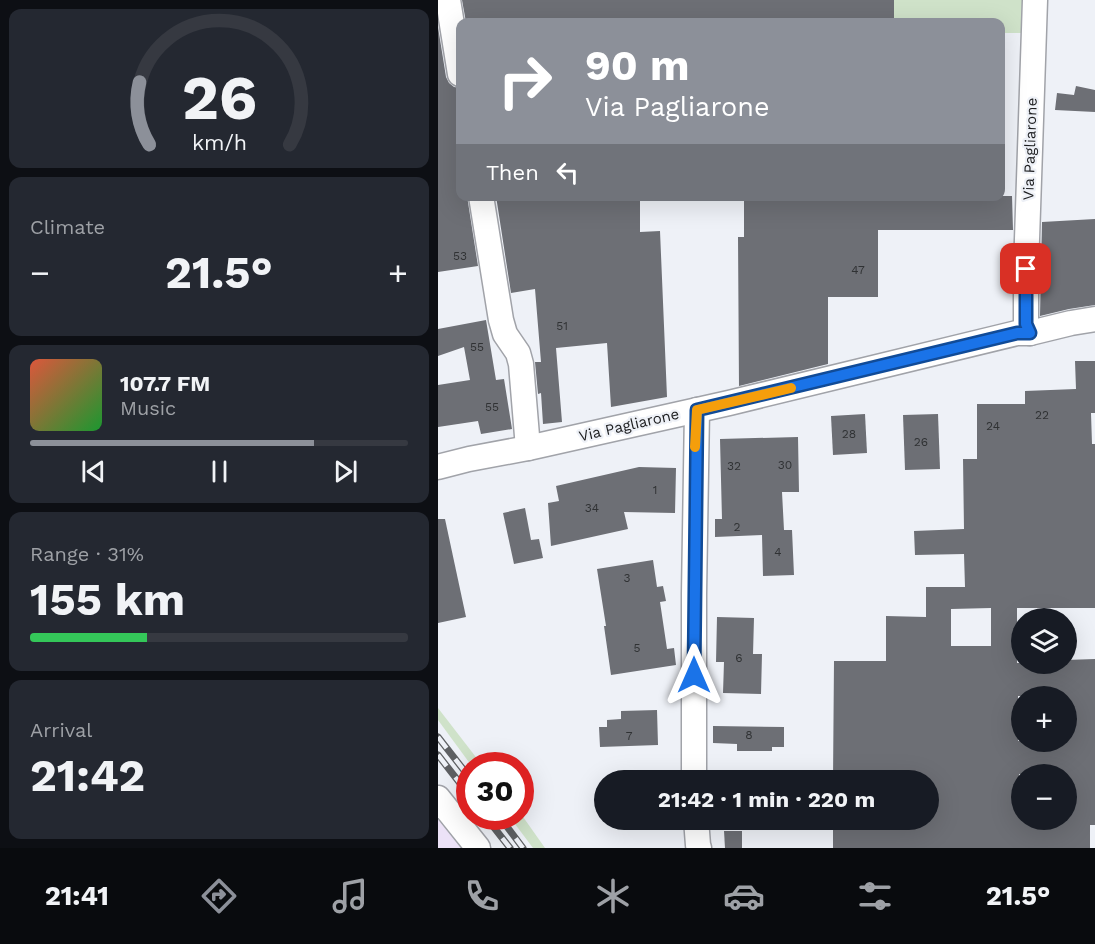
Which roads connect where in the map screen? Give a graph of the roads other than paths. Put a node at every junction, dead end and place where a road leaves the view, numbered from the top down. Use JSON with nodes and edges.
{"nodes":[{"id":1,"x":448,"y":0,"type":"edge"},
{"id":2,"x":1035,"y":0,"type":"edge"},
{"id":3,"x":456,"y":49,"type":"edge"},
{"id":4,"x":482,"y":201,"type":"edge"},
{"id":5,"x":1095,"y":319,"type":"edge"},
{"id":6,"x":1030,"y":333,"type":"junction"},
{"id":7,"x":697,"y":410,"type":"junction"},
{"id":8,"x":528,"y":448,"type":"junction"},
{"id":9,"x":438,"y":467,"type":"edge"},
{"id":10,"x":694,"y":770,"type":"edge"},
{"id":11,"x":438,"y":798,"type":"edge"},
{"id":12,"x":697,"y":830,"type":"edge"},
{"id":13,"x":478,"y":848,"type":"edge"},
{"id":14,"x":699,"y":848,"type":"edge"}],
"edges":[{"from":1,"to":3,"type":"street"},
{"from":2,"to":6,"type":"street","name":"Via Pagliarone"},
{"from":4,"to":8,"type":"street"},
{"from":5,"to":6,"type":"street","name":"Via Pagliarone"},
{"from":6,"to":7,"type":"street","name":"Via Pagliarone"},
{"from":7,"to":8,"type":"street","name":"Via Pagliarone"},
{"from":7,"to":10,"type":"street"},
{"from":8,"to":9,"type":"street","name":"Via Pagliarone"},
{"from":11,"to":13,"type":"street"},
{"from":12,"to":14,"type":"street"}]}
